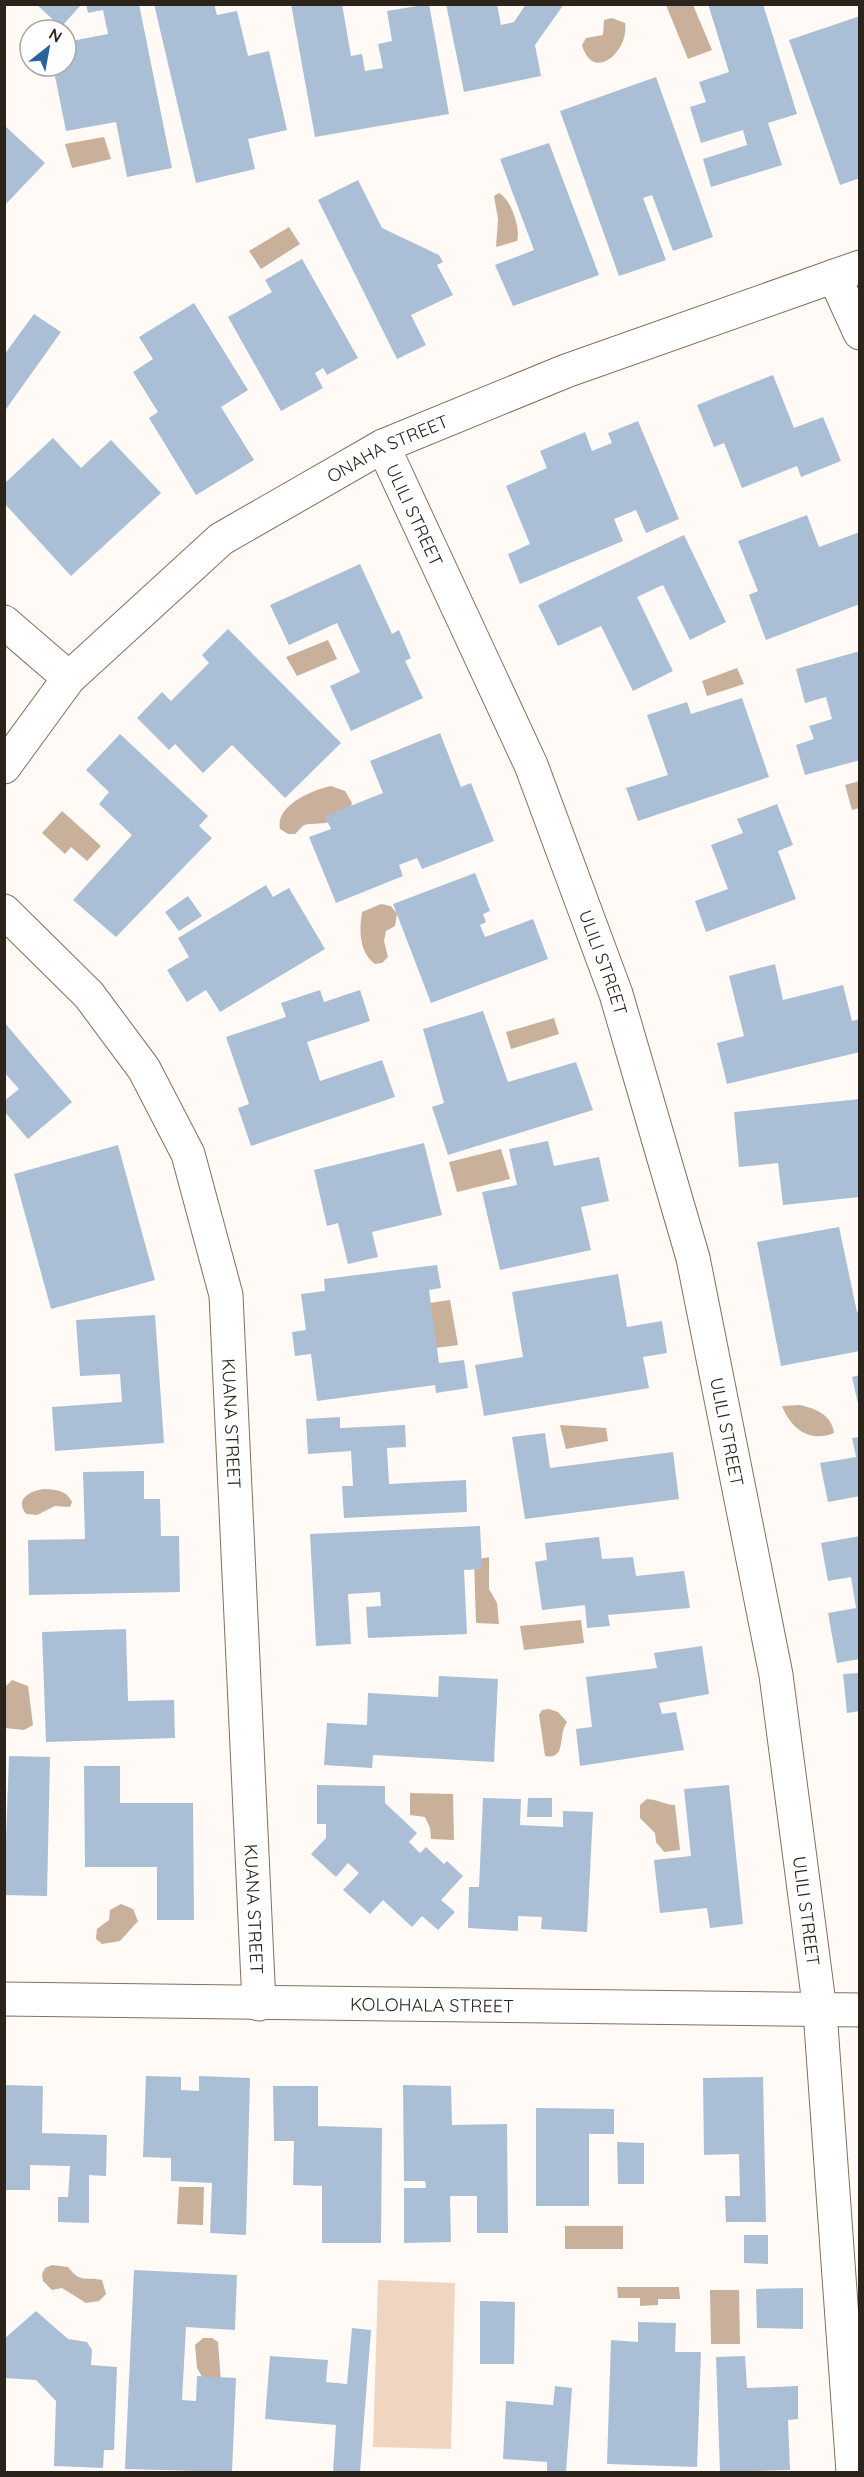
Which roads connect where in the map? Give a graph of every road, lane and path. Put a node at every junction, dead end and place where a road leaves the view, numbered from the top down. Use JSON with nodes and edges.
{"nodes":[{"id":1,"x":847,"y":272,"type":"edge"},
{"id":2,"x":860,"y":333,"type":"edge"},
{"id":3,"x":383,"y":446,"type":"junction"},
{"id":4,"x":4,"y":622,"type":"edge"},
{"id":5,"x":69,"y":678,"type":"junction"},
{"id":6,"x":4,"y":766,"type":"edge"},
{"id":7,"x":4,"y":911,"type":"edge"},
{"id":8,"x":4,"y":1999,"type":"edge"},
{"id":9,"x":259,"y":2004,"type":"junction"},
{"id":10,"x":860,"y":2010,"type":"edge"},
{"id":11,"x":820,"y":2011,"type":"junction"},
{"id":12,"x":853,"y":2472,"type":"edge"}],
"edges":[{"from":1,"to":2,"type":"street"},
{"from":1,"to":3,"type":"street","name":"ONAHA STREET"},
{"from":3,"to":5,"type":"street","name":"ONAHA STREET"},
{"from":3,"to":11,"type":"street","name":"ULILI STREET"},
{"from":4,"to":5,"type":"street"},
{"from":5,"to":6,"type":"street","name":"ONAHA STREET"},
{"from":7,"to":9,"type":"street","name":"KUANA STREET"},
{"from":8,"to":9,"type":"street","name":"KOLOHALA STREET"},
{"from":9,"to":11,"type":"street","name":"KOLOHALA STREET"},
{"from":10,"to":11,"type":"street","name":"KOLOHALA STREET"},
{"from":11,"to":12,"type":"street","name":"ULILI STREET"}]}
